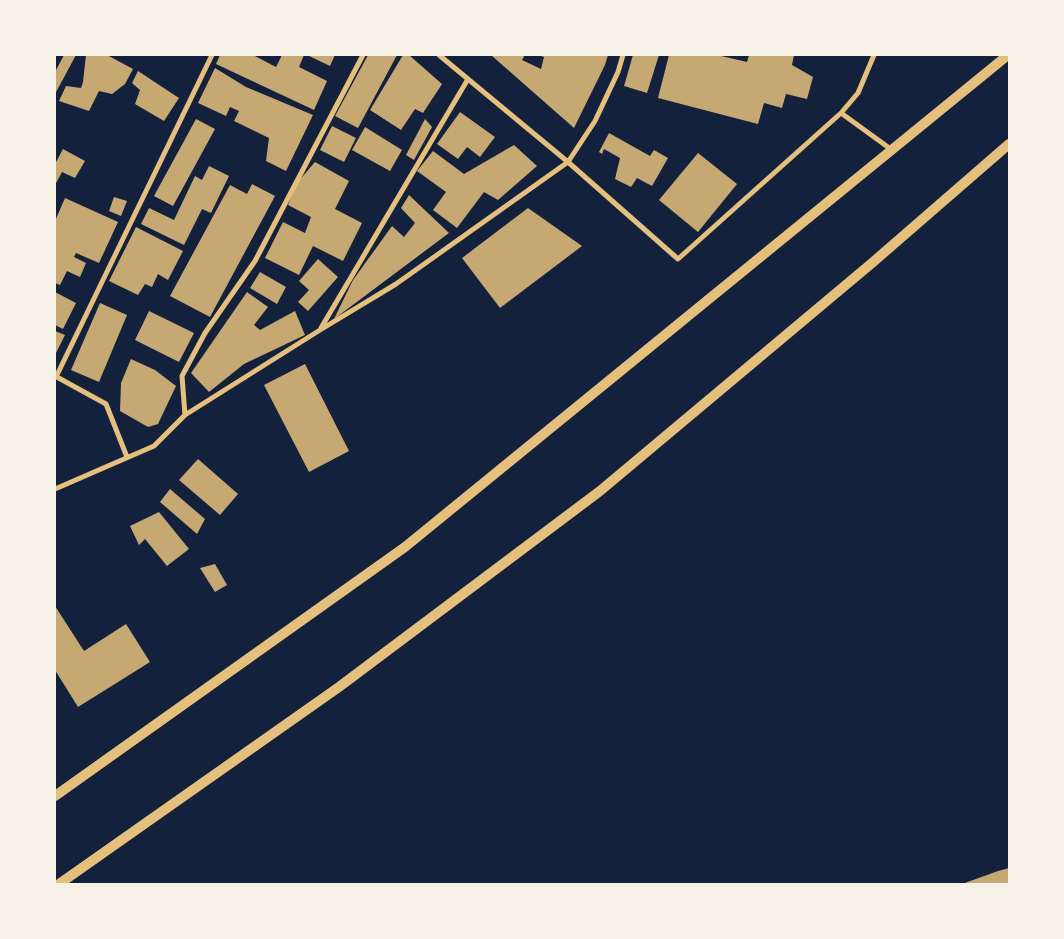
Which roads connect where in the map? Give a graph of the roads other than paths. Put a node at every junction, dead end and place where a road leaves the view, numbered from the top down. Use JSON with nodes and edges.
{"nodes":[{"id":1,"x":212,"y":55,"type":"edge"},
{"id":2,"x":363,"y":55,"type":"edge"},
{"id":3,"x":440,"y":55,"type":"edge"},
{"id":4,"x":623,"y":55,"type":"edge"},
{"id":5,"x":874,"y":55,"type":"edge"},
{"id":6,"x":1008,"y":55,"type":"edge"},
{"id":7,"x":468,"y":79,"type":"junction"},
{"id":8,"x":842,"y":113,"type":"junction"},
{"id":9,"x":1009,"y":144,"type":"edge"},
{"id":10,"x":892,"y":150,"type":"junction"},
{"id":11,"x":568,"y":162,"type":"junction"},
{"id":12,"x":320,"y":330,"type":"junction"},
{"id":13,"x":55,"y":377,"type":"edge"},
{"id":14,"x":185,"y":416,"type":"junction"},
{"id":15,"x":127,"y":458,"type":"junction"},
{"id":16,"x":55,"y":489,"type":"edge"},
{"id":17,"x":55,"y":796,"type":"edge"},
{"id":18,"x":59,"y":884,"type":"edge"}],
"edges":[{"from":1,"to":13,"type":"street"},
{"from":2,"to":14,"type":"street"},
{"from":3,"to":7,"type":"street"},
{"from":4,"to":11,"type":"street"},
{"from":5,"to":8,"type":"street"},
{"from":6,"to":10,"type":"main road"},
{"from":7,"to":11,"type":"street"},
{"from":7,"to":12,"type":"street"},
{"from":8,"to":10,"type":"street"},
{"from":8,"to":11,"type":"street"},
{"from":9,"to":18,"type":"main road"},
{"from":10,"to":17,"type":"main road"},
{"from":11,"to":12,"type":"street"},
{"from":12,"to":14,"type":"street"},
{"from":13,"to":15,"type":"street"},
{"from":14,"to":15,"type":"street"},
{"from":15,"to":16,"type":"street"}]}
